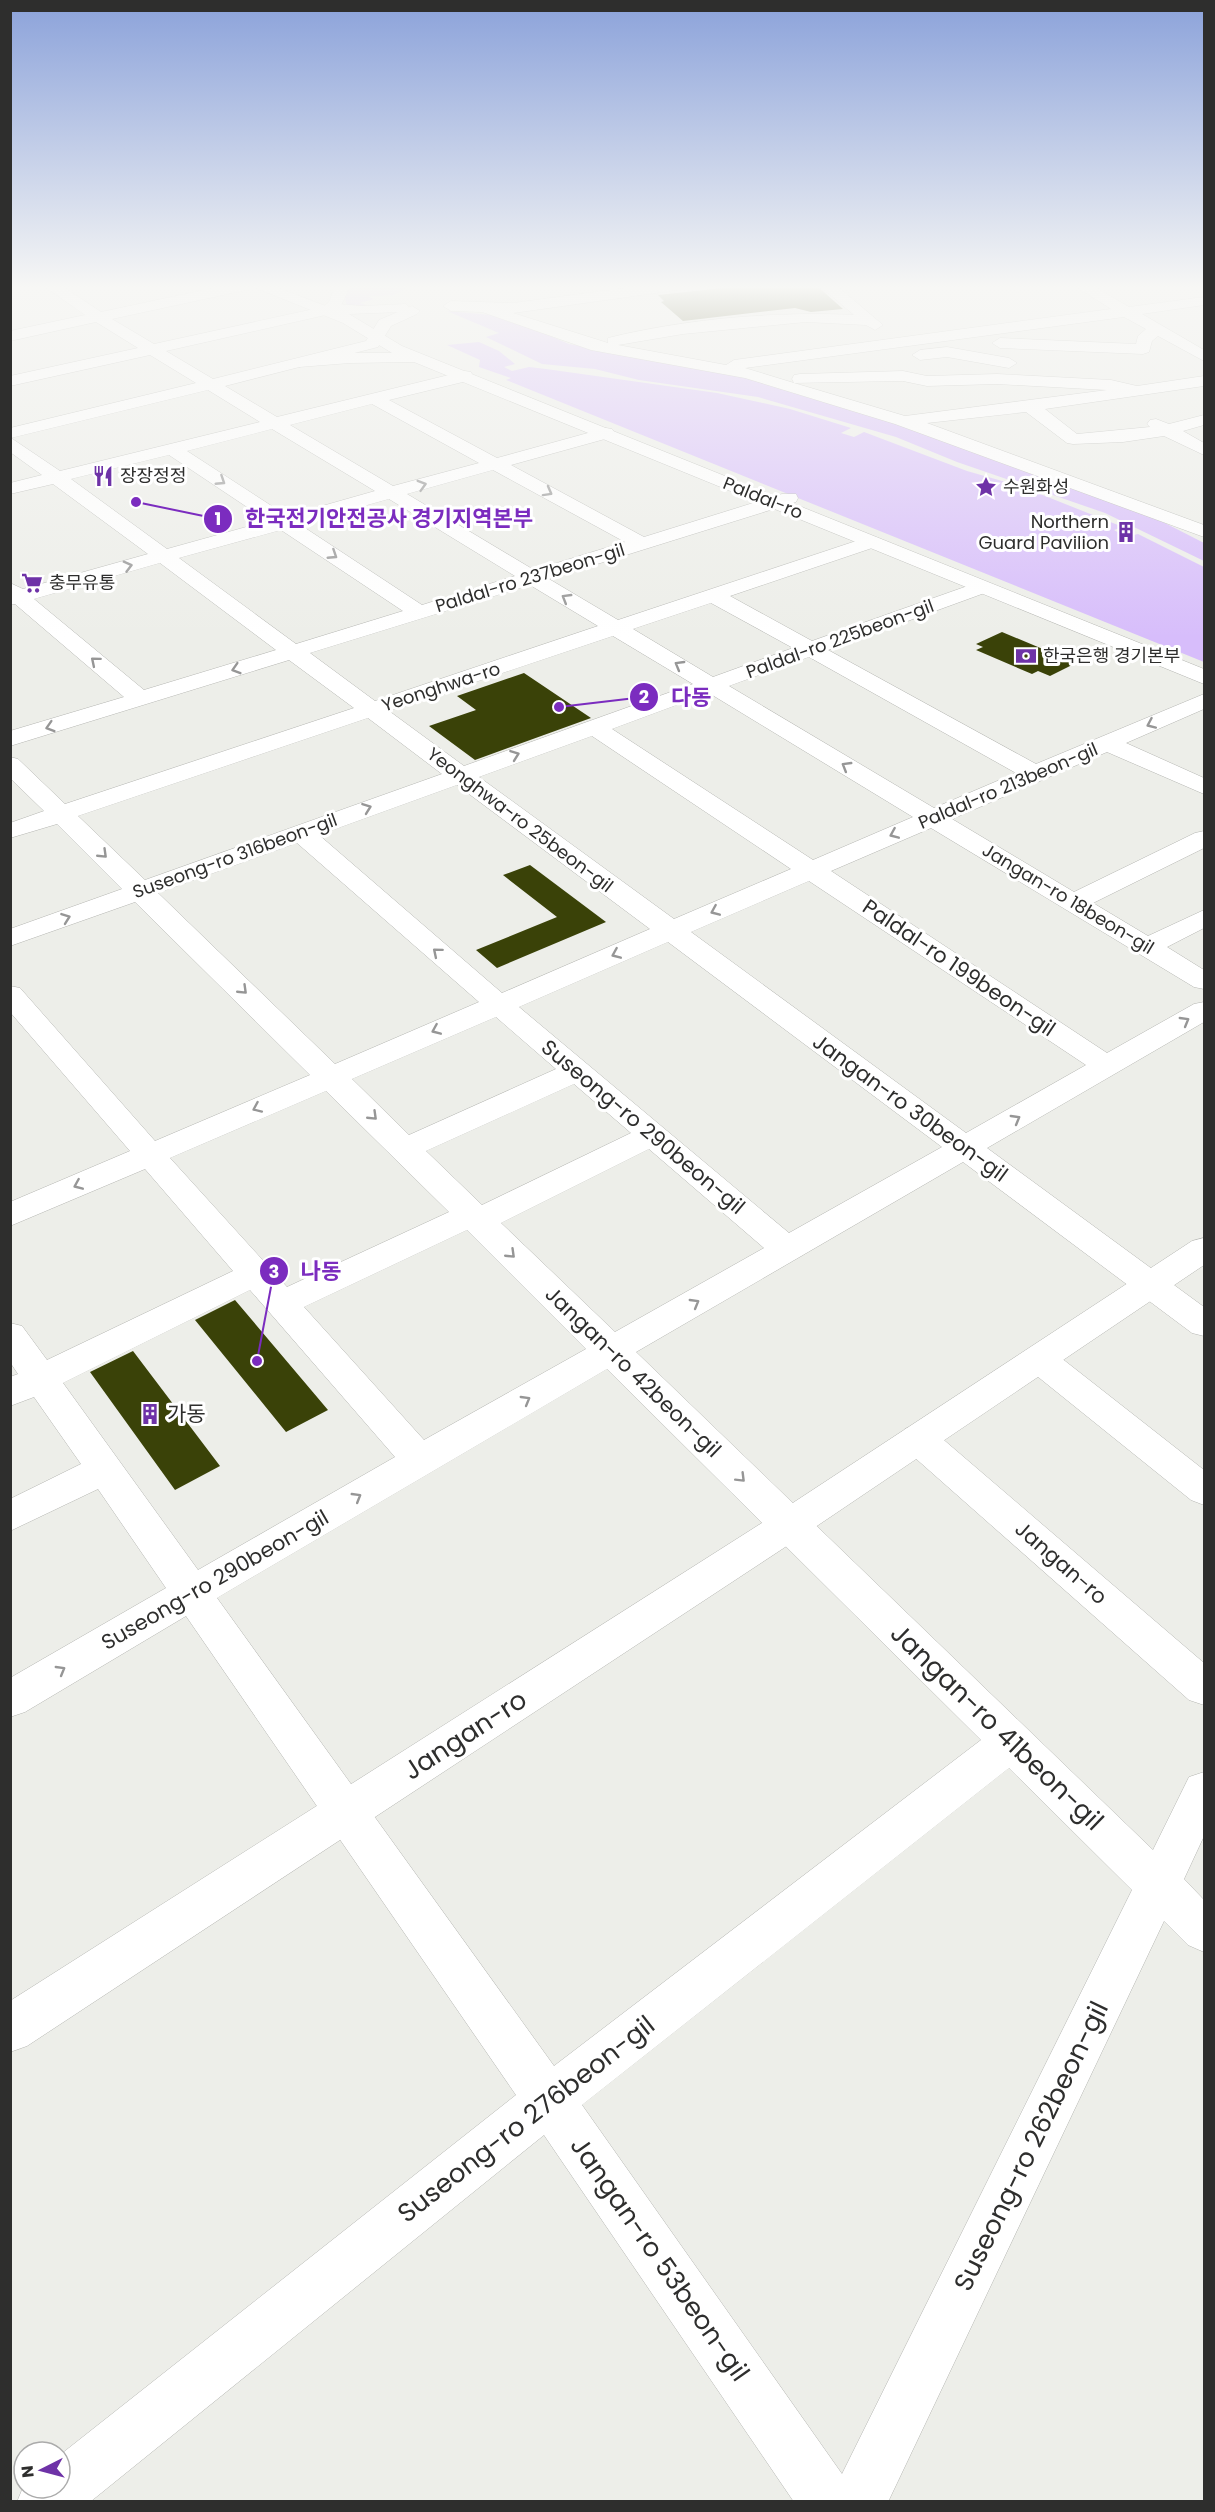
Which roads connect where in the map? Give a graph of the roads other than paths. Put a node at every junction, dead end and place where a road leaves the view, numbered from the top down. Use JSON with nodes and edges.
{"nodes":[{"id":1,"x":136,"y":403,"type":"edge"},
{"id":2,"x":243,"y":403,"type":"edge"},
{"id":3,"x":358,"y":403,"type":"edge"},
{"id":4,"x":383,"y":403,"type":"edge"},
{"id":5,"x":532,"y":403,"type":"edge"},
{"id":6,"x":549,"y":403,"type":"edge"},
{"id":7,"x":844,"y":403,"type":"edge"},
{"id":8,"x":984,"y":403,"type":"edge"},
{"id":9,"x":1050,"y":403,"type":"edge"},
{"id":10,"x":1117,"y":403,"type":"edge"},
{"id":11,"x":1030,"y":406,"type":"junction"},
{"id":12,"x":994,"y":411,"type":"junction"},
{"id":13,"x":901,"y":420,"type":"junction"},
{"id":14,"x":1204,"y":420,"type":"edge"},
{"id":15,"x":276,"y":423,"type":"junction"},
{"id":16,"x":1167,"y":430,"type":"junction"},
{"id":17,"x":10,"y":433,"type":"edge"},
{"id":18,"x":606,"y":433,"type":"junction"},
{"id":19,"x":10,"y":443,"type":"edge"},
{"id":20,"x":172,"y":449,"type":"junction"},
{"id":21,"x":1204,"y":450,"type":"edge"},
{"id":22,"x":496,"y":464,"type":"junction"},
{"id":23,"x":57,"y":477,"type":"junction"},
{"id":24,"x":10,"y":489,"type":"edge"},
{"id":25,"x":392,"y":493,"type":"junction"},
{"id":26,"x":781,"y":500,"type":"junction"},
{"id":27,"x":284,"y":523,"type":"junction"},
{"id":28,"x":1204,"y":531,"type":"edge"},
{"id":29,"x":871,"y":542,"type":"junction"},
{"id":30,"x":642,"y":543,"type":"junction"},
{"id":31,"x":163,"y":557,"type":"junction"},
{"id":32,"x":532,"y":577,"type":"junction"},
{"id":33,"x":983,"y":587,"type":"junction"},
{"id":34,"x":13,"y":595,"type":"edge"},
{"id":35,"x":714,"y":596,"type":"junction"},
{"id":36,"x":419,"y":612,"type":"junction"},
{"id":37,"x":616,"y":628,"type":"junction"},
{"id":38,"x":810,"y":649,"type":"junction"},
{"id":39,"x":292,"y":652,"type":"junction"},
{"id":40,"x":1204,"y":666,"type":"edge"},
{"id":41,"x":1204,"y":677,"type":"edge"},
{"id":42,"x":714,"y":685,"type":"junction"},
{"id":43,"x":140,"y":699,"type":"junction"},
{"id":44,"x":1204,"y":701,"type":"edge"},
{"id":45,"x":371,"y":709,"type":"junction"},
{"id":46,"x":593,"y":726,"type":"junction"},
{"id":47,"x":10,"y":739,"type":"edge"},
{"id":48,"x":1107,"y":743,"type":"junction"},
{"id":49,"x":10,"y":764,"type":"edge"},
{"id":50,"x":1036,"y":774,"type":"junction"},
{"id":51,"x":460,"y":775,"type":"junction"},
{"id":52,"x":1204,"y":787,"type":"edge"},
{"id":53,"x":61,"y":814,"type":"junction"},
{"id":54,"x":932,"y":818,"type":"junction"},
{"id":55,"x":10,"y":831,"type":"edge"},
{"id":56,"x":300,"y":832,"type":"junction"},
{"id":57,"x":1204,"y":838,"type":"edge"},
{"id":58,"x":810,"y":870,"type":"junction"},
{"id":59,"x":142,"y":891,"type":"junction"},
{"id":60,"x":1074,"y":902,"type":"junction"},
{"id":61,"x":1204,"y":918,"type":"edge"},
{"id":62,"x":669,"y":931,"type":"junction"},
{"id":63,"x":10,"y":938,"type":"edge"},
{"id":64,"x":1148,"y":946,"type":"junction"},
{"id":65,"x":1204,"y":981,"type":"edge"},
{"id":66,"x":10,"y":994,"type":"edge"},
{"id":67,"x":498,"y":1003,"type":"junction"},
{"id":68,"x":1204,"y":1010,"type":"edge"},
{"id":69,"x":1107,"y":1066,"type":"junction"},
{"id":70,"x":577,"y":1071,"type":"junction"},
{"id":71,"x":330,"y":1076,"type":"junction"},
{"id":72,"x":652,"y":1135,"type":"junction"},
{"id":73,"x":406,"y":1148,"type":"junction"},
{"id":74,"x":965,"y":1148,"type":"junction"},
{"id":75,"x":150,"y":1154,"type":"junction"},
{"id":76,"x":10,"y":1215,"type":"edge"},
{"id":77,"x":474,"y":1218,"type":"junction"},
{"id":78,"x":1204,"y":1249,"type":"edge"},
{"id":79,"x":788,"y":1250,"type":"junction"},
{"id":80,"x":255,"y":1274,"type":"junction"},
{"id":81,"x":1151,"y":1285,"type":"junction"},
{"id":82,"x":281,"y":1304,"type":"junction"},
{"id":83,"x":1204,"y":1324,"type":"edge"},
{"id":84,"x":10,"y":1335,"type":"edge"},
{"id":85,"x":612,"y":1351,"type":"junction"},
{"id":86,"x":1039,"y":1359,"type":"junction"},
{"id":87,"x":26,"y":1386,"type":"edge"},
{"id":88,"x":918,"y":1439,"type":"junction"},
{"id":89,"x":420,"y":1460,"type":"junction"},
{"id":90,"x":105,"y":1469,"type":"junction"},
{"id":91,"x":1204,"y":1490,"type":"edge"},
{"id":92,"x":10,"y":1516,"type":"edge"},
{"id":93,"x":789,"y":1525,"type":"junction"},
{"id":94,"x":192,"y":1595,"type":"junction"},
{"id":95,"x":1204,"y":1687,"type":"edge"},
{"id":96,"x":10,"y":1699,"type":"edge"},
{"id":97,"x":1012,"y":1741,"type":"junction"},
{"id":98,"x":1204,"y":1791,"type":"edge"},
{"id":99,"x":345,"y":1812,"type":"junction"},
{"id":100,"x":1158,"y":1885,"type":"junction"},
{"id":101,"x":1204,"y":1930,"type":"edge"},
{"id":102,"x":10,"y":2029,"type":"edge"},
{"id":103,"x":549,"y":2100,"type":"junction"},
{"id":104,"x":45,"y":2502,"type":"edge"},
{"id":105,"x":828,"y":2502,"type":"edge"},
{"id":106,"x":858,"y":2502,"type":"edge"}],
"edges":[{"from":1,"to":17,"type":"street"},
{"from":2,"to":15,"type":"street","name":"Jangan-ro 18beon-gil"},
{"from":3,"to":15,"type":"street"},
{"from":4,"to":22,"type":"street","name":"Paldal-ro 237beon-gil"},
{"from":5,"to":18,"type":"street","name":"Paldal-ro"},
{"from":6,"to":26,"type":"street","name":"Paldal-ro"},
{"from":7,"to":13,"type":"street"},
{"from":8,"to":12,"type":"street"},
{"from":9,"to":11,"type":"street"},
{"from":10,"to":16,"type":"street"},
{"from":11,"to":12,"type":"street"},
{"from":11,"to":16,"type":"street"},
{"from":12,"to":13,"type":"street"},
{"from":13,"to":28,"type":"street"},
{"from":14,"to":16,"type":"street"},
{"from":15,"to":20,"type":"street"},
{"from":15,"to":25,"type":"street","name":"Jangan-ro 18beon-gil"},
{"from":16,"to":21,"type":"street"},
{"from":18,"to":22,"type":"street"},
{"from":18,"to":26,"type":"street","name":"Paldal-ro"},
{"from":19,"to":23,"type":"street","name":"Yeonghwa-ro 25beon-gil"},
{"from":20,"to":23,"type":"street"},
{"from":20,"to":27,"type":"street","name":"Paldal-ro 237beon-gil","one_way":true},
{"from":25,"to":22,"type":"street","one_way":true},
{"from":22,"to":30,"type":"street","name":"Paldal-ro 237beon-gil","one_way":true},
{"from":23,"to":24,"type":"street"},
{"from":23,"to":31,"type":"street","name":"Yeonghwa-ro 25beon-gil"},
{"from":25,"to":27,"type":"street"},
{"from":25,"to":32,"type":"street","name":"Jangan-ro 18beon-gil"},
{"from":26,"to":29,"type":"street","name":"Paldal-ro"},
{"from":26,"to":30,"type":"street","name":"Paldal-ro 237beon-gil"},
{"from":26,"to":40,"type":"street","name":"Paldal-ro"},
{"from":27,"to":31,"type":"street"},
{"from":27,"to":36,"type":"street","name":"Paldal-ro 237beon-gil","one_way":true},
{"from":29,"to":33,"type":"street","name":"Paldal-ro"},
{"from":29,"to":35,"type":"street","name":"Yeonghwa-ro"},
{"from":30,"to":32,"type":"street","name":"Paldal-ro 237beon-gil"},
{"from":34,"to":31,"type":"street","one_way":true},
{"from":31,"to":39,"type":"street","name":"Yeonghwa-ro 25beon-gil"},
{"from":32,"to":36,"type":"street","name":"Paldal-ro 237beon-gil"},
{"from":37,"to":32,"type":"street","name":"Jangan-ro 18beon-gil","one_way":true},
{"from":33,"to":38,"type":"street","name":"Paldal-ro 225beon-gil"},
{"from":33,"to":41,"type":"street","name":"Paldal-ro"},
{"from":43,"to":34,"type":"street","one_way":true},
{"from":35,"to":37,"type":"street","name":"Yeonghwa-ro"},
{"from":35,"to":38,"type":"street"},
{"from":36,"to":39,"type":"street","name":"Paldal-ro 237beon-gil"},
{"from":42,"to":37,"type":"street","name":"Jangan-ro 18beon-gil","one_way":true},
{"from":37,"to":45,"type":"street","name":"Yeonghwa-ro"},
{"from":38,"to":42,"type":"street","name":"Paldal-ro 225beon-gil"},
{"from":38,"to":50,"type":"street"},
{"from":39,"to":43,"type":"street","name":"Paldal-ro 237beon-gil","one_way":true},
{"from":39,"to":45,"type":"street","name":"Yeonghwa-ro 25beon-gil"},
{"from":42,"to":46,"type":"street","name":"Paldal-ro 225beon-gil"},
{"from":54,"to":42,"type":"street","name":"Jangan-ro 18beon-gil","one_way":true},
{"from":43,"to":47,"type":"street","name":"Paldal-ro 237beon-gil","one_way":true},
{"from":44,"to":48,"type":"street","name":"Paldal-ro 213beon-gil","one_way":true},
{"from":45,"to":51,"type":"street","name":"Yeonghwa-ro 25beon-gil"},
{"from":45,"to":53,"type":"street","name":"Yeonghwa-ro"},
{"from":51,"to":46,"type":"street","name":"Paldal-ro 225beon-gil","one_way":true},
{"from":46,"to":58,"type":"street"},
{"from":48,"to":50,"type":"street","name":"Paldal-ro 213beon-gil"},
{"from":48,"to":52,"type":"street"},
{"from":49,"to":53,"type":"street","name":"Jangan-ro 42beon-gil"},
{"from":50,"to":54,"type":"street","name":"Paldal-ro 213beon-gil"},
{"from":56,"to":51,"type":"street","name":"Suseong-ro 316beon-gil","one_way":true},
{"from":51,"to":62,"type":"street","name":"Yeonghwa-ro 25beon-gil"},
{"from":53,"to":55,"type":"street","name":"Yeonghwa-ro"},
{"from":53,"to":59,"type":"street","name":"Jangan-ro 42beon-gil","one_way":true},
{"from":54,"to":58,"type":"street","name":"Paldal-ro 213beon-gil","one_way":true},
{"from":54,"to":60,"type":"street","name":"Jangan-ro 18beon-gil"},
{"from":56,"to":59,"type":"street","name":"Suseong-ro 316beon-gil"},
{"from":67,"to":56,"type":"street","name":"Suseong-ro 290beon-gil","one_way":true},
{"from":57,"to":60,"type":"street"},
{"from":58,"to":62,"type":"street","name":"Paldal-ro 213beon-gil","one_way":true},
{"from":58,"to":69,"type":"street","name":"Paldal-ro 199beon-gil"},
{"from":63,"to":59,"type":"street","name":"Suseong-ro 316beon-gil","one_way":true},
{"from":59,"to":71,"type":"street","name":"Jangan-ro 42beon-gil","one_way":true},
{"from":60,"to":64,"type":"street","name":"Jangan-ro 18beon-gil"},
{"from":61,"to":64,"type":"street"},
{"from":62,"to":67,"type":"street","name":"Paldal-ro 213beon-gil","one_way":true},
{"from":62,"to":74,"type":"street","name":"Jangan-ro 30beon-gil"},
{"from":64,"to":65,"type":"street","name":"Jangan-ro 18beon-gil"},
{"from":66,"to":75,"type":"street"},
{"from":67,"to":70,"type":"street","name":"Suseong-ro 290beon-gil"},
{"from":67,"to":71,"type":"street","name":"Paldal-ro 213beon-gil","one_way":true},
{"from":69,"to":68,"type":"street","one_way":true},
{"from":74,"to":69,"type":"street","one_way":true},
{"from":70,"to":72,"type":"street","name":"Suseong-ro 290beon-gil"},
{"from":70,"to":73,"type":"street"},
{"from":71,"to":73,"type":"street","name":"Jangan-ro 42beon-gil","one_way":true},
{"from":71,"to":75,"type":"street","name":"Paldal-ro 213beon-gil","one_way":true},
{"from":72,"to":77,"type":"street"},
{"from":72,"to":79,"type":"street","name":"Suseong-ro 290beon-gil"},
{"from":73,"to":77,"type":"street","name":"Jangan-ro 42beon-gil"},
{"from":74,"to":79,"type":"street","name":"Suseong-ro 290beon-gil"},
{"from":74,"to":81,"type":"street","name":"Jangan-ro 30beon-gil"},
{"from":75,"to":76,"type":"street","name":"Paldal-ro 213beon-gil","one_way":true},
{"from":75,"to":80,"type":"street"},
{"from":77,"to":82,"type":"street"},
{"from":77,"to":85,"type":"street","name":"Jangan-ro 42beon-gil","one_way":true},
{"from":78,"to":81,"type":"street","name":"Jangan-ro"},
{"from":85,"to":79,"type":"street","name":"Suseong-ro 290beon-gil","one_way":true},
{"from":80,"to":82,"type":"street"},
{"from":80,"to":87,"type":"street"},
{"from":81,"to":83,"type":"street","name":"Jangan-ro 30beon-gil"},
{"from":81,"to":86,"type":"street","name":"Jangan-ro"},
{"from":82,"to":89,"type":"street"},
{"from":84,"to":87,"type":"street","name":"Jangan-ro 53beon-gil"},
{"from":89,"to":85,"type":"street","name":"Suseong-ro 290beon-gil","one_way":true},
{"from":85,"to":93,"type":"street","name":"Jangan-ro 42beon-gil","one_way":true},
{"from":86,"to":88,"type":"street","name":"Jangan-ro"},
{"from":86,"to":91,"type":"street"},
{"from":87,"to":90,"type":"street","name":"Jangan-ro 53beon-gil"},
{"from":88,"to":93,"type":"street","name":"Jangan-ro"},
{"from":88,"to":95,"type":"street","name":"Jangan-ro"},
{"from":94,"to":89,"type":"street","name":"Suseong-ro 290beon-gil","one_way":true},
{"from":90,"to":92,"type":"street"},
{"from":90,"to":94,"type":"street","name":"Jangan-ro 53beon-gil"},
{"from":93,"to":97,"type":"street","name":"Jangan-ro 41beon-gil"},
{"from":93,"to":99,"type":"street","name":"Jangan-ro"},
{"from":96,"to":94,"type":"street","name":"Suseong-ro 290beon-gil","one_way":true},
{"from":94,"to":99,"type":"street","name":"Jangan-ro 53beon-gil"},
{"from":97,"to":100,"type":"street","name":"Jangan-ro 41beon-gil"},
{"from":97,"to":103,"type":"street","name":"Suseong-ro 276beon-gil"},
{"from":98,"to":100,"type":"street","name":"Suseong-ro 262beon-gil"},
{"from":99,"to":102,"type":"street","name":"Jangan-ro"},
{"from":99,"to":103,"type":"street","name":"Jangan-ro 53beon-gil"},
{"from":100,"to":101,"type":"street","name":"Jangan-ro 41beon-gil"},
{"from":100,"to":106,"type":"street","name":"Suseong-ro 262beon-gil"},
{"from":103,"to":104,"type":"street","name":"Suseong-ro 276beon-gil"},
{"from":103,"to":105,"type":"street","name":"Jangan-ro 53beon-gil"}]}
